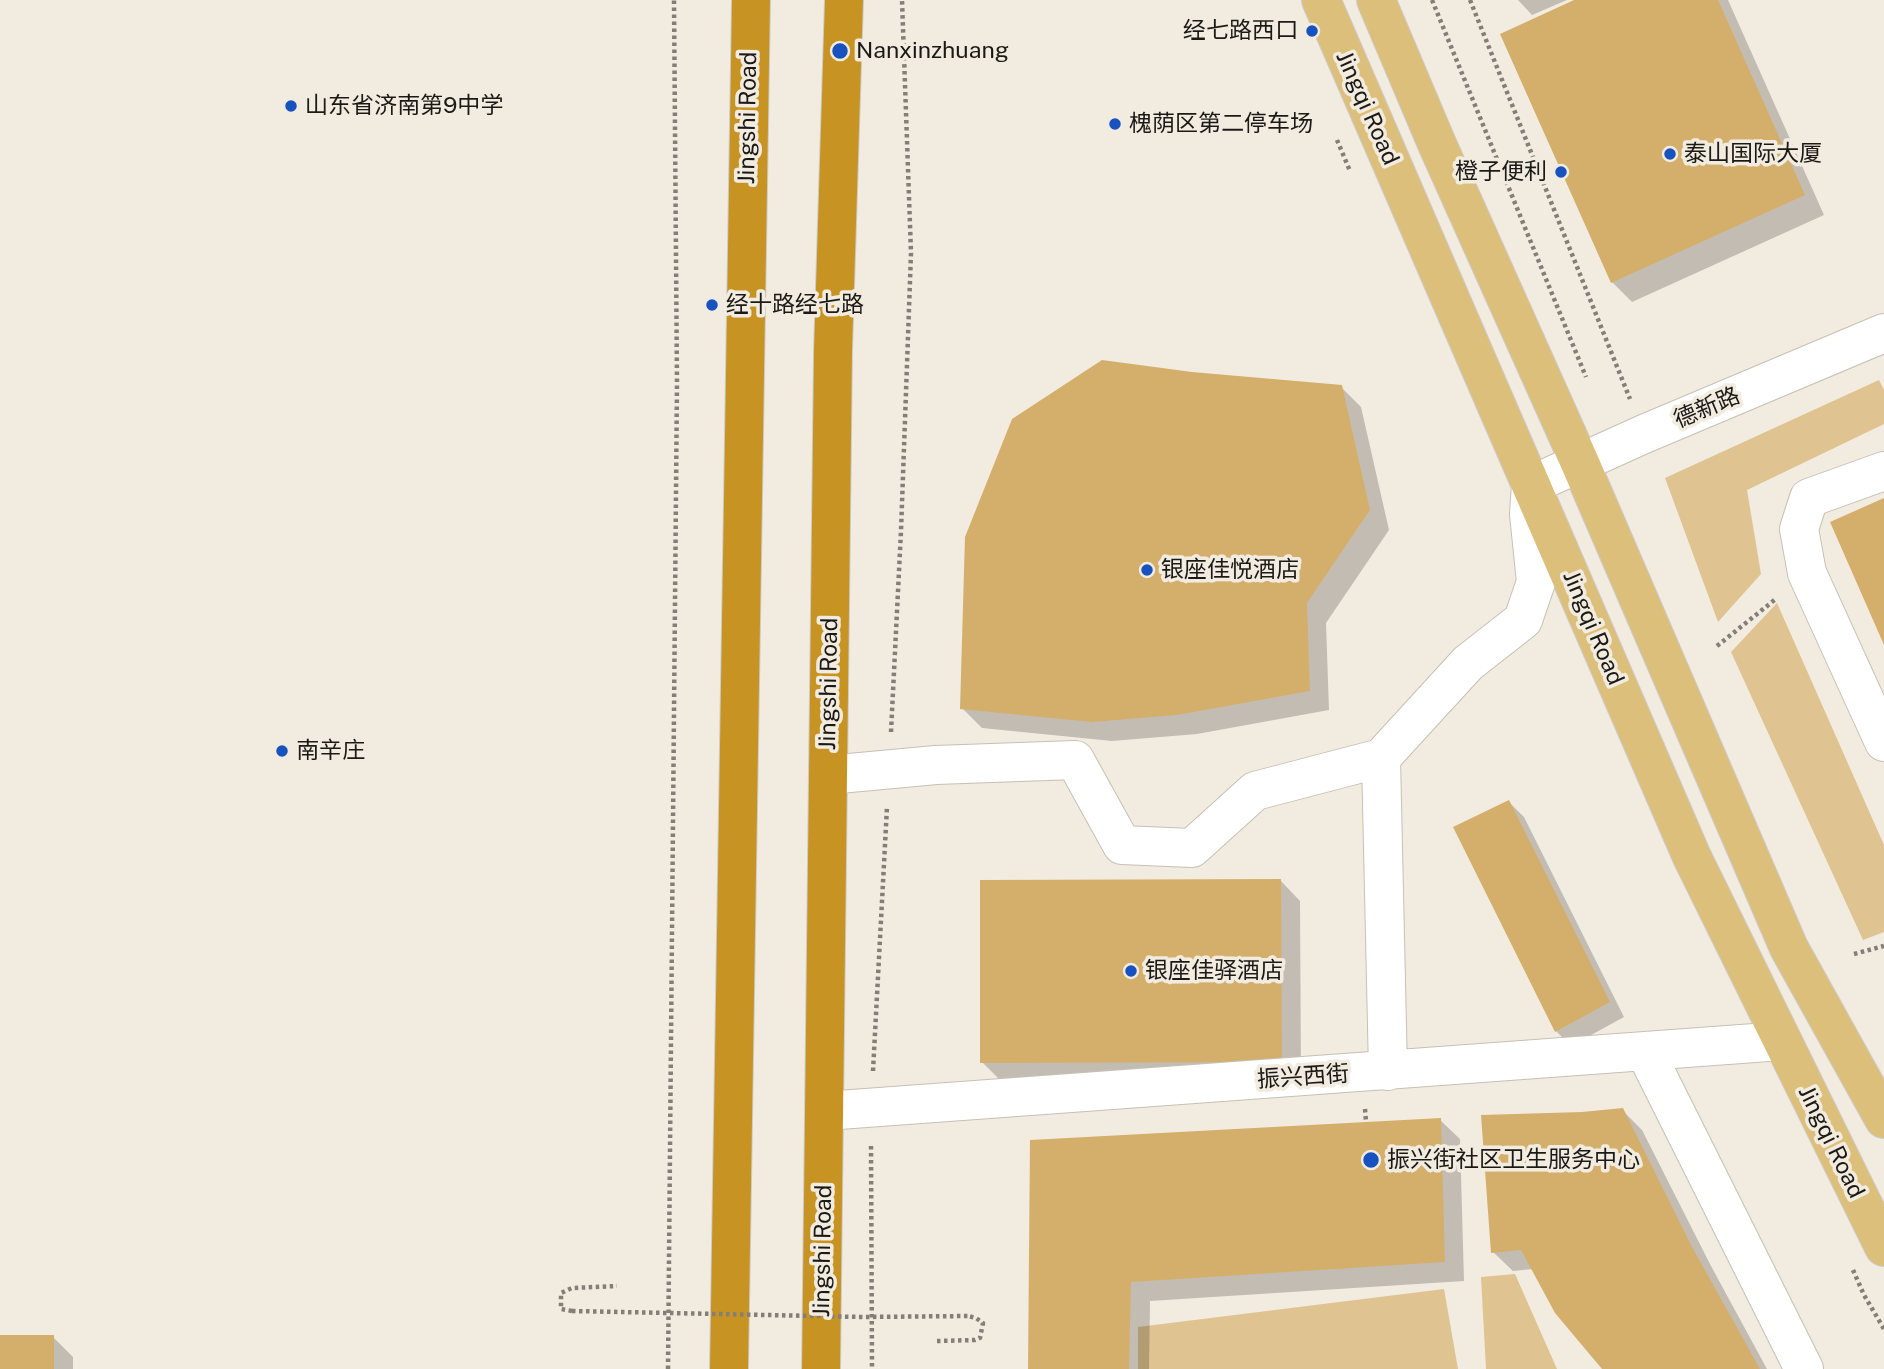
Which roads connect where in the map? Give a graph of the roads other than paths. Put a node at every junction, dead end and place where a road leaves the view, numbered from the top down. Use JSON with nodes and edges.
{"nodes":[{"id":1,"x":751,"y":0,"type":"edge"},
{"id":2,"x":844,"y":0,"type":"edge"},
{"id":3,"x":1321,"y":0,"type":"edge"},
{"id":4,"x":1376,"y":0,"type":"edge"},
{"id":5,"x":1884,"y":333,"type":"edge"},
{"id":6,"x":1580,"y":463,"type":"junction"},
{"id":7,"x":1884,"y":471,"type":"edge"},
{"id":8,"x":1531,"y":485,"type":"junction"},
{"id":9,"x":1884,"y":742,"type":"edge"},
{"id":10,"x":1381,"y":758,"type":"junction"},
{"id":11,"x":828,"y":775,"type":"junction"},
{"id":12,"x":1782,"y":1041,"type":"junction"},
{"id":13,"x":1646,"y":1052,"type":"junction"},
{"id":14,"x":1388,"y":1071,"type":"junction"},
{"id":15,"x":825,"y":1111,"type":"junction"},
{"id":16,"x":1884,"y":1119,"type":"edge"},
{"id":17,"x":1884,"y":1247,"type":"edge"},
{"id":18,"x":729,"y":1369,"type":"edge"},
{"id":19,"x":821,"y":1369,"type":"edge"},
{"id":20,"x":1804,"y":1369,"type":"edge"}],
"edges":[{"from":1,"to":18,"type":"highway","name":"Jingshi Road"},
{"from":2,"to":11,"type":"highway","name":"Jingshi Road"},
{"from":3,"to":8,"type":"main road","name":"Jingqi Road"},
{"from":4,"to":6,"type":"main road"},
{"from":5,"to":6,"type":"street","name":"德新路"},
{"from":6,"to":8,"type":"street","name":"德新路"},
{"from":6,"to":16,"type":"main road"},
{"from":7,"to":9,"type":"street"},
{"from":8,"to":10,"type":"street"},
{"from":8,"to":12,"type":"main road","name":"Jingqi Road"},
{"from":10,"to":11,"type":"street"},
{"from":10,"to":14,"type":"street"},
{"from":11,"to":15,"type":"highway","name":"Jingshi Road"},
{"from":12,"to":13,"type":"street","name":"振兴西街"},
{"from":12,"to":17,"type":"main road","name":"Jingqi Road"},
{"from":13,"to":14,"type":"street","name":"振兴西街"},
{"from":13,"to":20,"type":"street"},
{"from":14,"to":15,"type":"street","name":"振兴西街"},
{"from":15,"to":19,"type":"highway","name":"Jingshi Road"}]}
